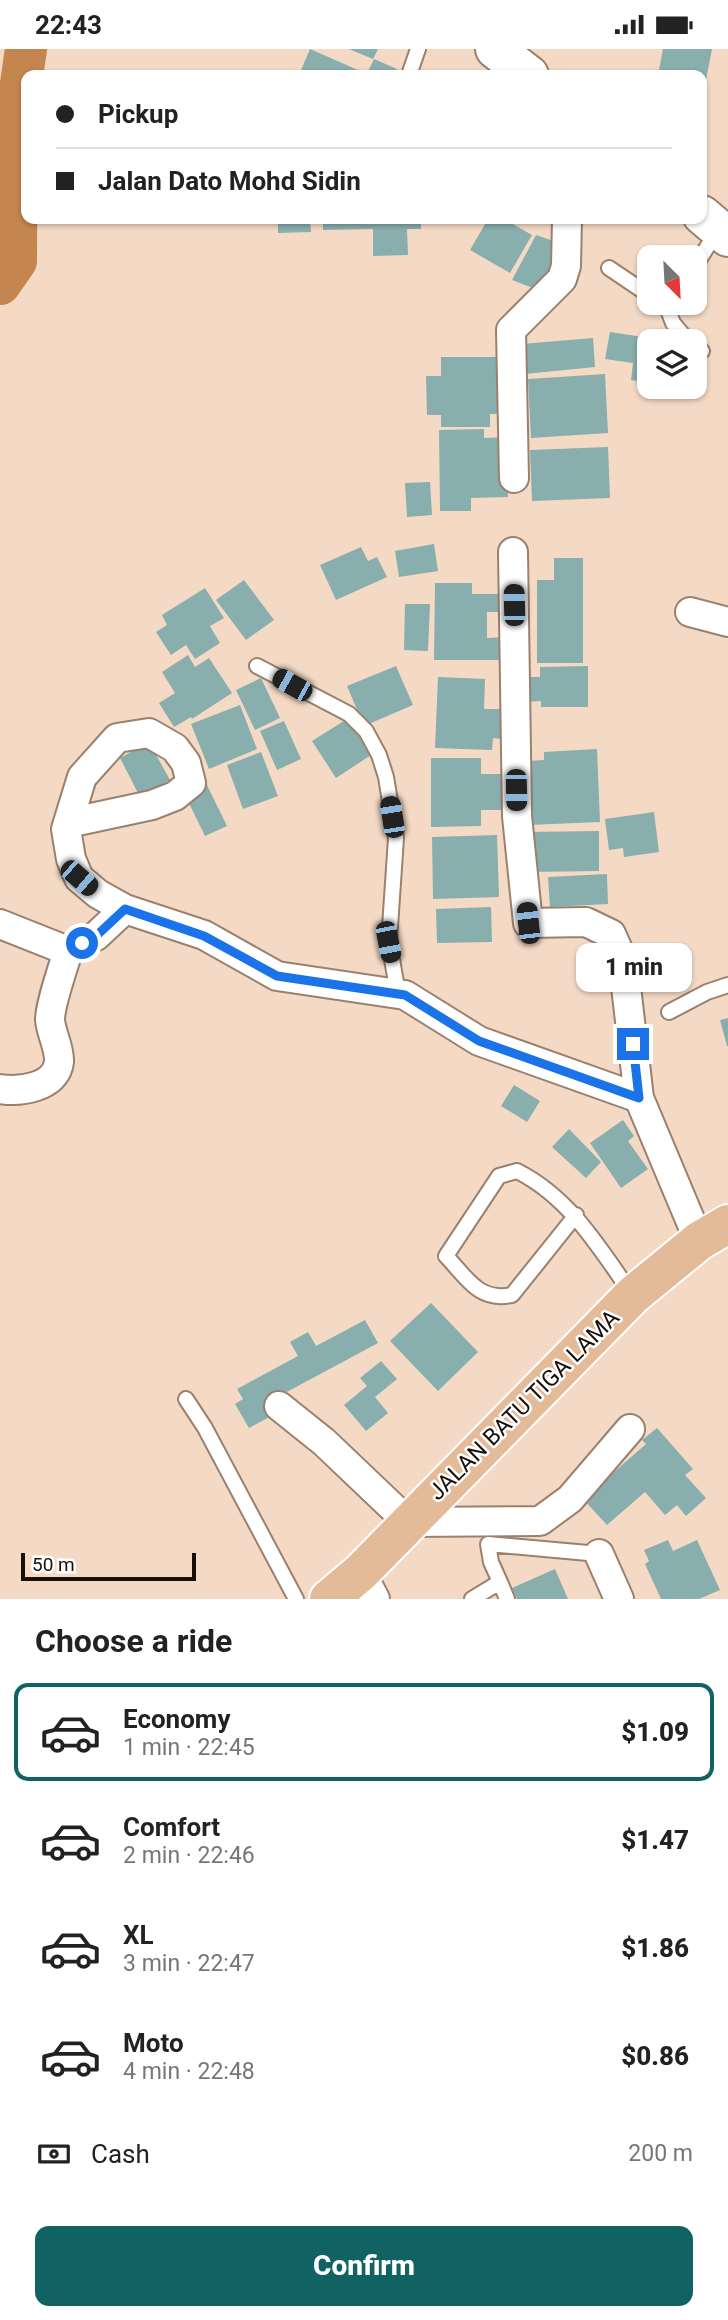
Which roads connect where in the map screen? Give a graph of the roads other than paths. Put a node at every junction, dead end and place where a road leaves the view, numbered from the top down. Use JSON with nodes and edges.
{"nodes":[{"id":1,"x":418,"y":49,"type":"edge"},
{"id":2,"x":495,"y":49,"type":"edge"},
{"id":3,"x":411,"y":70,"type":"edge"},
{"id":4,"x":522,"y":70,"type":"edge"},
{"id":5,"x":567,"y":224,"type":"edge"},
{"id":6,"x":716,"y":227,"type":"edge"},
{"id":7,"x":706,"y":245,"type":"edge"},
{"id":8,"x":609,"y":268,"type":"dead end"},
{"id":9,"x":637,"y":287,"type":"edge"},
{"id":10,"x":514,"y":478,"type":"dead end"},
{"id":11,"x":513,"y":552,"type":"dead end"},
{"id":12,"x":690,"y":613,"type":"dead end"},
{"id":13,"x":728,"y":622,"type":"edge"},
{"id":14,"x":257,"y":666,"type":"dead end"},
{"id":15,"x":68,"y":823,"type":"dead end"},
{"id":16,"x":125,"y":909,"type":"junction"},
{"id":17,"x":0,"y":924,"type":"edge"},
{"id":18,"x":68,"y":951,"type":"junction"},
{"id":19,"x":728,"y":985,"type":"edge"},
{"id":20,"x":398,"y":994,"type":"junction"},
{"id":21,"x":669,"y":1013,"type":"dead end"},
{"id":22,"x":0,"y":1089,"type":"edge"},
{"id":23,"x":639,"y":1098,"type":"junction"},
{"id":24,"x":576,"y":1215,"type":"junction"},
{"id":25,"x":714,"y":1232,"type":"edge"},
{"id":26,"x":633,"y":1295,"type":"junction"},
{"id":27,"x":186,"y":1399,"type":"dead end"},
{"id":28,"x":279,"y":1406,"type":"dead end"},
{"id":29,"x":630,"y":1429,"type":"dead end"},
{"id":30,"x":408,"y":1522,"type":"junction"},
{"id":31,"x":599,"y":1554,"type":"joint"},
{"id":32,"x":500,"y":1582,"type":"junction"},
{"id":33,"x":368,"y":1585,"type":"edge"},
{"id":34,"x":296,"y":1599,"type":"edge"},
{"id":35,"x":329,"y":1599,"type":"edge"},
{"id":36,"x":472,"y":1599,"type":"edge"},
{"id":37,"x":507,"y":1599,"type":"edge"},
{"id":38,"x":619,"y":1599,"type":"edge"}],
"edges":[{"from":1,"to":3,"type":"lane"},
{"from":2,"to":4,"type":"main road"},
{"from":5,"to":10,"type":"street"},
{"from":6,"to":7,"type":"lane"},
{"from":8,"to":9,"type":"lane"},
{"from":11,"to":23,"type":"street"},
{"from":12,"to":13,"type":"street"},
{"from":14,"to":20,"type":"lane"},
{"from":15,"to":16,"type":"street"},
{"from":16,"to":18,"type":"street"},
{"from":16,"to":20,"type":"street"},
{"from":17,"to":18,"type":"street"},
{"from":18,"to":22,"type":"street"},
{"from":19,"to":21,"type":"lane"},
{"from":20,"to":23,"type":"street"},
{"from":23,"to":25,"type":"street"},
{"from":24,"to":24,"type":"lane"},
{"from":24,"to":26,"type":"lane"},
{"from":25,"to":26,"type":"main road","name":"JALAN BATU TIGA LAMA"},
{"from":26,"to":30,"type":"main road","name":"JALAN BATU TIGA LAMA"},
{"from":27,"to":34,"type":"lane"},
{"from":28,"to":30,"type":"street"},
{"from":29,"to":30,"type":"street"},
{"from":30,"to":33,"type":"main road","name":"JALAN BATU TIGA LAMA"},
{"from":31,"to":32,"type":"lane"},
{"from":31,"to":38,"type":"street"},
{"from":32,"to":36,"type":"lane"},
{"from":32,"to":37,"type":"lane"},
{"from":33,"to":35,"type":"main road","name":"JALAN BATU TIGA LAMA"}]}
